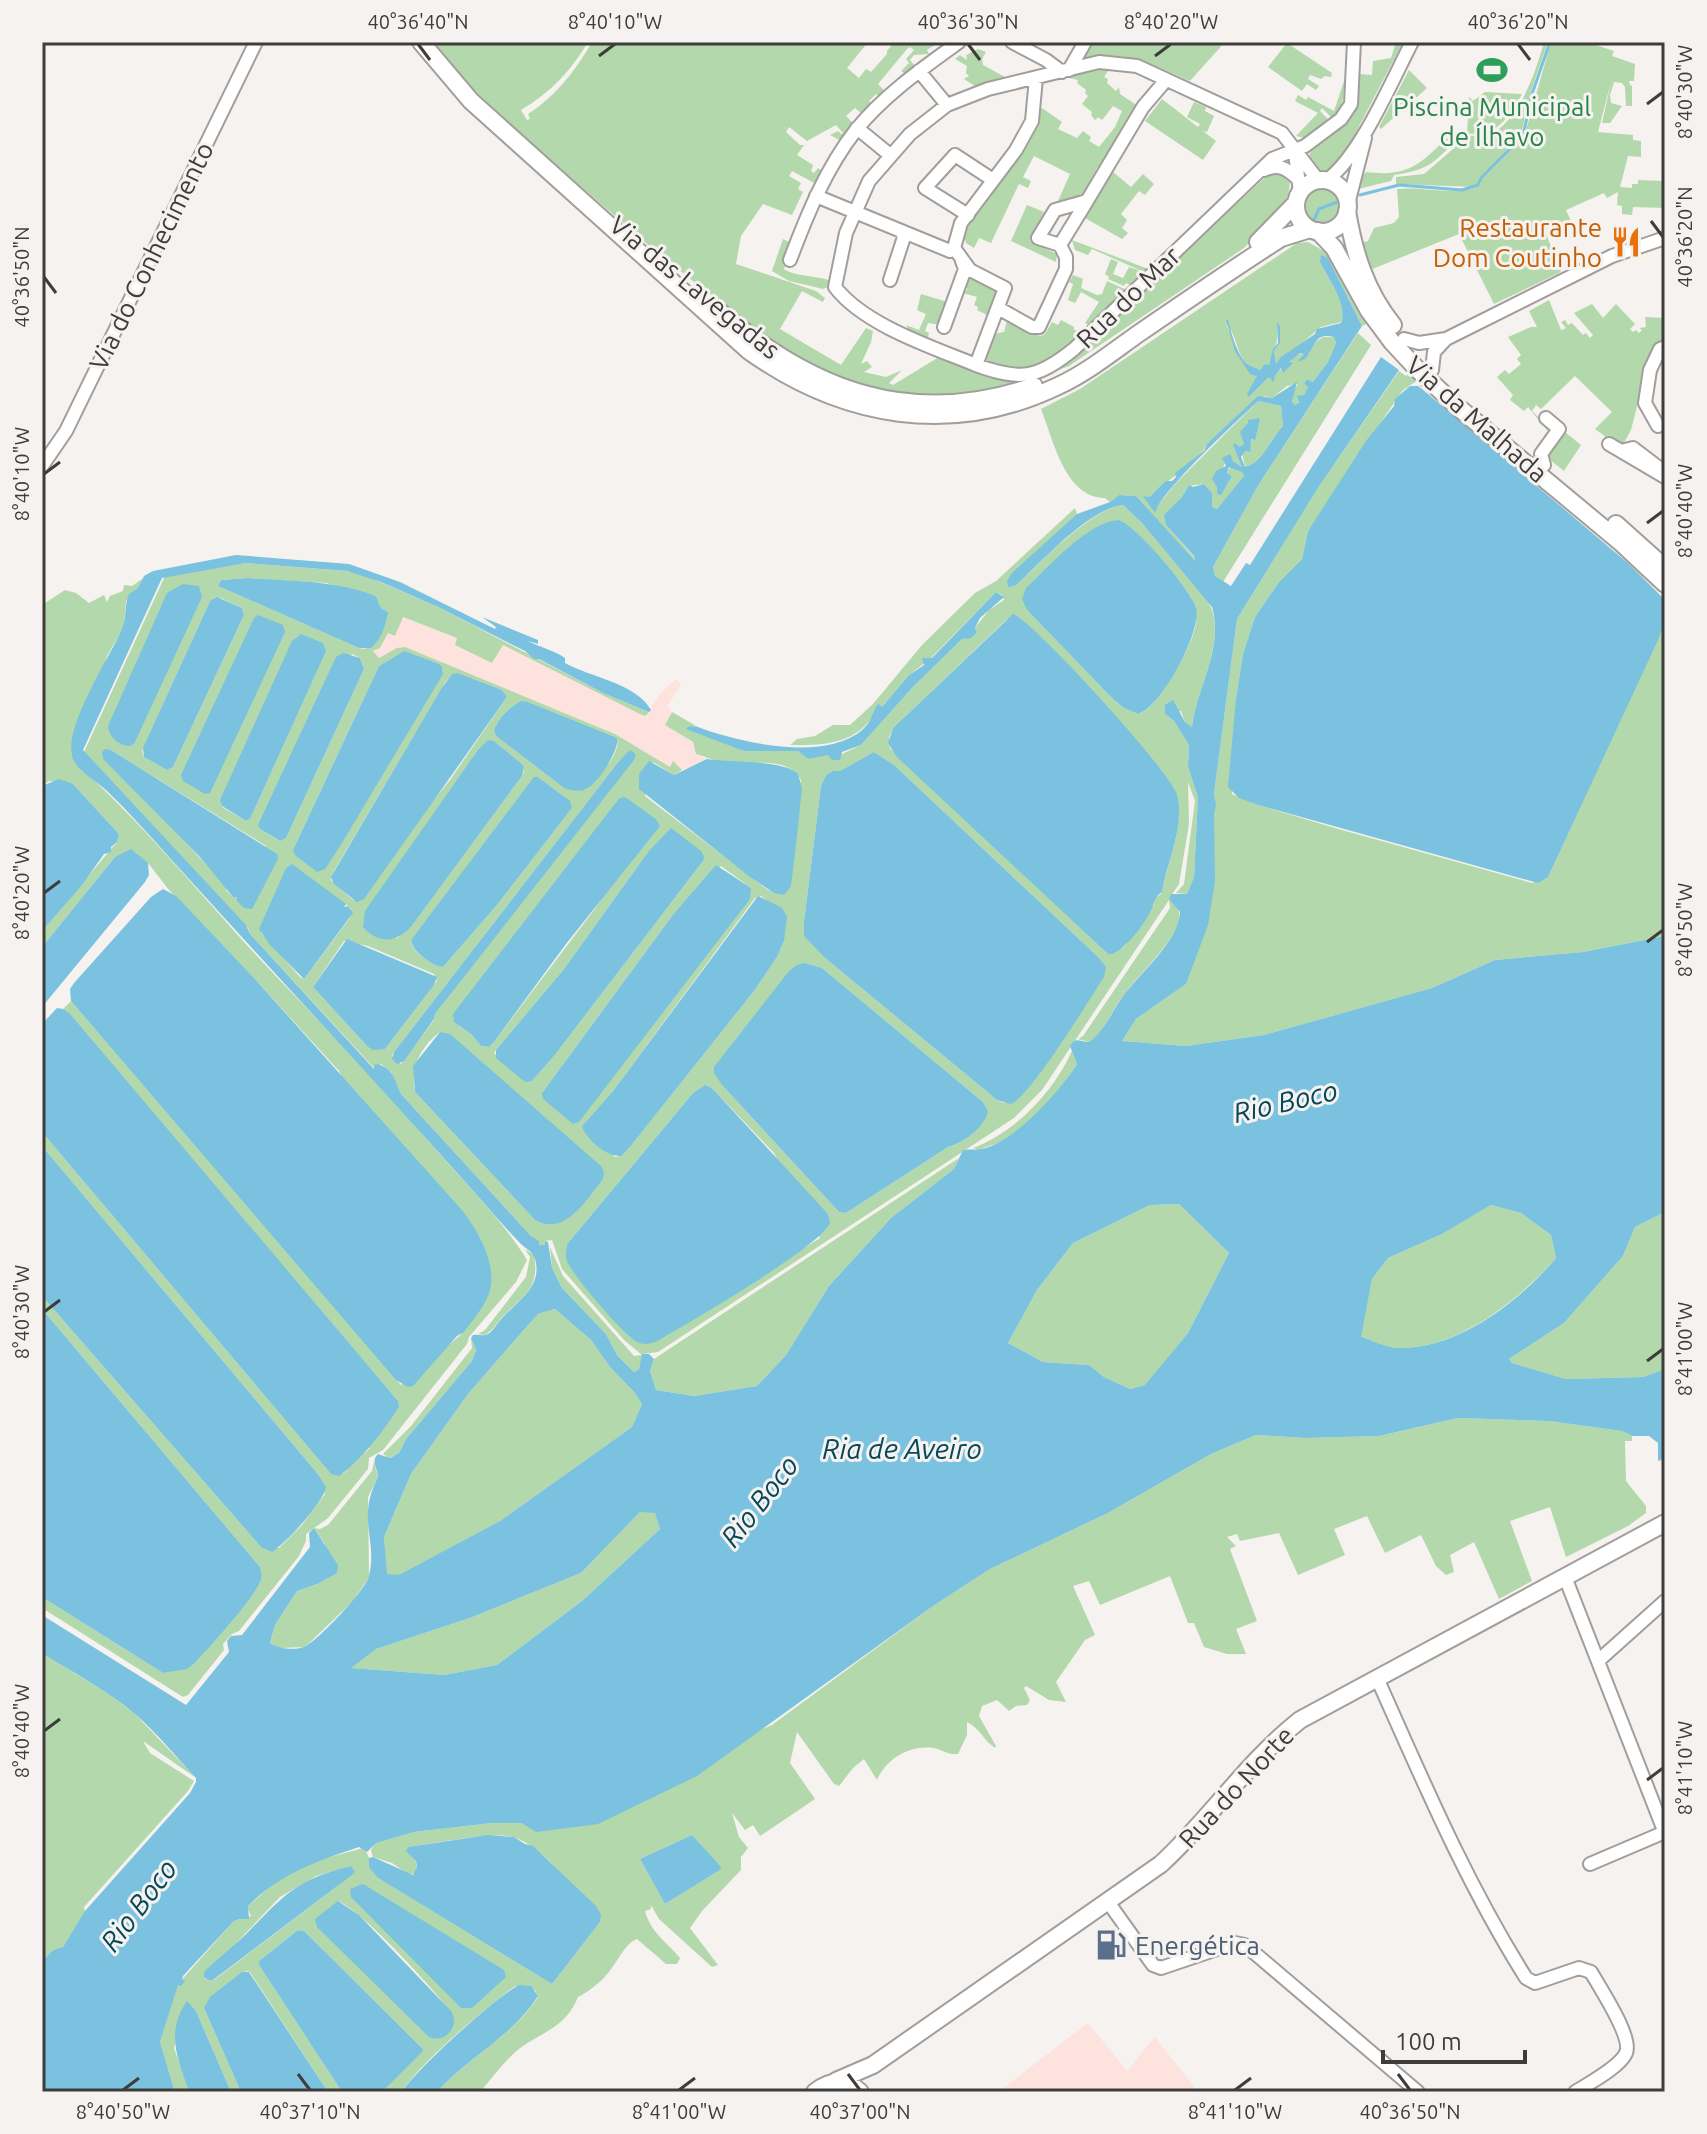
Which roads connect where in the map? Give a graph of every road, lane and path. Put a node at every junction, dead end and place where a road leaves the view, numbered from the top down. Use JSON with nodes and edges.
{"nodes":[{"id":1,"x":249,"y":42,"type":"edge"},
{"id":2,"x":256,"y":42,"type":"edge"},
{"id":3,"x":421,"y":42,"type":"edge"},
{"id":4,"x":431,"y":42,"type":"edge"},
{"id":5,"x":959,"y":42,"type":"edge"},
{"id":6,"x":1012,"y":42,"type":"edge"},
{"id":7,"x":1085,"y":42,"type":"edge"},
{"id":8,"x":1354,"y":42,"type":"edge"},
{"id":9,"x":1412,"y":42,"type":"edge"},
{"id":10,"x":919,"y":71,"type":"junction"},
{"id":11,"x":1066,"y":71,"type":"junction"},
{"id":12,"x":1036,"y":78,"type":"junction"},
{"id":13,"x":1166,"y":80,"type":"junction"},
{"id":14,"x":947,"y":105,"type":"junction"},
{"id":15,"x":1369,"y":124,"type":"junction"},
{"id":16,"x":857,"y":128,"type":"junction"},
{"id":17,"x":1294,"y":150,"type":"junction"},
{"id":18,"x":890,"y":155,"type":"junction"},
{"id":19,"x":1261,"y":172,"type":"junction"},
{"id":20,"x":993,"y":180,"type":"junction"},
{"id":21,"x":1322,"y":180,"type":"junction"},
{"id":22,"x":1297,"y":191,"type":"junction"},
{"id":23,"x":816,"y":196,"type":"junction"},
{"id":24,"x":1087,"y":201,"type":"junction"},
{"id":25,"x":1347,"y":208,"type":"junction"},
{"id":26,"x":855,"y":213,"type":"junction"},
{"id":27,"x":968,"y":215,"type":"junction"},
{"id":28,"x":1314,"y":230,"type":"junction"},
{"id":29,"x":902,"y":233,"type":"junction"},
{"id":30,"x":1665,"y":238,"type":"edge"},
{"id":31,"x":1060,"y":245,"type":"junction"},
{"id":32,"x":954,"y":248,"type":"junction"},
{"id":33,"x":790,"y":260,"type":"dead end"},
{"id":34,"x":962,"y":261,"type":"junction"},
{"id":35,"x":890,"y":280,"type":"dead end"},
{"id":36,"x":998,"y":308,"type":"junction"},
{"id":37,"x":944,"y":327,"type":"dead end"},
{"id":38,"x":1404,"y":339,"type":"junction"},
{"id":39,"x":1446,"y":339,"type":"junction"},
{"id":40,"x":762,"y":345,"type":"junction"},
{"id":41,"x":1665,"y":347,"type":"edge"},
{"id":42,"x":976,"y":365,"type":"junction"},
{"id":43,"x":1432,"y":370,"type":"junction"},
{"id":44,"x":1040,"y":383,"type":"junction"},
{"id":45,"x":860,"y":406,"type":"junction"},
{"id":46,"x":1546,"y":418,"type":"dead end"},
{"id":47,"x":1658,"y":426,"type":"dead end"},
{"id":48,"x":1615,"y":448,"type":"dead end"},
{"id":49,"x":42,"y":455,"type":"edge"},
{"id":50,"x":1544,"y":465,"type":"junction"},
{"id":51,"x":42,"y":466,"type":"edge"},
{"id":52,"x":1662,"y":479,"type":"edge"},
{"id":53,"x":1627,"y":533,"type":"junction"},
{"id":54,"x":1665,"y":554,"type":"edge"},
{"id":55,"x":1665,"y":568,"type":"edge"},
{"id":56,"x":1665,"y":584,"type":"edge"},
{"id":57,"x":1665,"y":1523,"type":"edge"},
{"id":58,"x":1565,"y":1577,"type":"junction"},
{"id":59,"x":1665,"y":1601,"type":"edge"},
{"id":60,"x":1598,"y":1661,"type":"junction"},
{"id":61,"x":1377,"y":1678,"type":"junction"},
{"id":62,"x":1665,"y":1833,"type":"edge"},
{"id":63,"x":1590,"y":1864,"type":"dead end"},
{"id":64,"x":1108,"y":1902,"type":"junction"},
{"id":65,"x":873,"y":2065,"type":"junction"},
{"id":66,"x":836,"y":2081,"type":"junction"},
{"id":67,"x":815,"y":2092,"type":"edge"},
{"id":68,"x":861,"y":2092,"type":"edge"},
{"id":69,"x":1418,"y":2092,"type":"edge"},
{"id":70,"x":1575,"y":2092,"type":"edge"}],
"edges":[{"from":1,"to":49,"type":"street","name":"Via do Conhecimento"},
{"from":2,"to":51,"type":"street","name":"Via do Conhecimento"},
{"from":3,"to":45,"type":"main road","name":"Via das Lavegadas"},
{"from":4,"to":40,"type":"main road","name":"Via das Lavegadas"},
{"from":5,"to":10,"type":"street"},
{"from":6,"to":11,"type":"street"},
{"from":7,"to":11,"type":"street"},
{"from":8,"to":17,"type":"street","name":"Rua do Mar"},
{"from":9,"to":15,"type":"street"},
{"from":10,"to":14,"type":"street"},
{"from":10,"to":16,"type":"street"},
{"from":11,"to":12,"type":"street"},
{"from":11,"to":13,"type":"street"},
{"from":12,"to":14,"type":"street"},
{"from":12,"to":20,"type":"street"},
{"from":13,"to":17,"type":"street"},
{"from":13,"to":24,"type":"street"},
{"from":14,"to":18,"type":"street"},
{"from":15,"to":21,"type":"street"},
{"from":15,"to":25,"type":"street"},
{"from":16,"to":18,"type":"street"},
{"from":16,"to":23,"type":"street"},
{"from":17,"to":19,"type":"street","name":"Rua do Mar"},
{"from":17,"to":21,"type":"street"},
{"from":17,"to":22,"type":"street"},
{"from":18,"to":26,"type":"street"},
{"from":19,"to":22,"type":"street"},
{"from":19,"to":42,"type":"street","name":"Rua do Mar"},
{"from":20,"to":27,"type":"street"},
{"from":20,"to":27,"type":"street"},
{"from":21,"to":22,"type":"main road"},
{"from":21,"to":25,"type":"main road"},
{"from":22,"to":28,"type":"main road"},
{"from":22,"to":44,"type":"main road","name":"Via das Lavegadas"},
{"from":23,"to":26,"type":"street"},
{"from":23,"to":33,"type":"street"},
{"from":24,"to":31,"type":"street"},
{"from":24,"to":31,"type":"street"},
{"from":25,"to":28,"type":"main road"},
{"from":25,"to":38,"type":"main road","name":"Via da Malhada"},
{"from":26,"to":29,"type":"street"},
{"from":26,"to":42,"type":"street","name":"Rua do Mar"},
{"from":27,"to":32,"type":"street"},
{"from":28,"to":45,"type":"main road","name":"Via das Lavegadas"},
{"from":28,"to":56,"type":"main road","name":"Via da Malhada"},
{"from":29,"to":32,"type":"street"},
{"from":29,"to":35,"type":"street"},
{"from":30,"to":39,"type":"street"},
{"from":31,"to":36,"type":"street"},
{"from":32,"to":34,"type":"street"},
{"from":34,"to":36,"type":"street"},
{"from":34,"to":37,"type":"street"},
{"from":36,"to":42,"type":"street"},
{"from":38,"to":39,"type":"street"},
{"from":38,"to":43,"type":"main road","name":"Via da Malhada"},
{"from":39,"to":43,"type":"street"},
{"from":40,"to":44,"type":"main road","name":"Via das Lavegadas"},
{"from":40,"to":45,"type":"main road"},
{"from":41,"to":47,"type":"street"},
{"from":43,"to":50,"type":"main road","name":"Via da Malhada"},
{"from":44,"to":45,"type":"main road"},
{"from":46,"to":50,"type":"street"},
{"from":48,"to":52,"type":"street"},
{"from":50,"to":53,"type":"main road","name":"Via da Malhada"},
{"from":53,"to":54,"type":"main road"},
{"from":53,"to":55,"type":"main road","name":"Via da Malhada"},
{"from":57,"to":58,"type":"main road","name":"Rua do Norte"},
{"from":58,"to":60,"type":"street"},
{"from":58,"to":61,"type":"main road","name":"Rua do Norte"},
{"from":59,"to":60,"type":"street"},
{"from":60,"to":62,"type":"street"},
{"from":61,"to":64,"type":"main road","name":"Rua do Norte"},
{"from":61,"to":70,"type":"street"},
{"from":62,"to":63,"type":"street"},
{"from":64,"to":65,"type":"main road","name":"Rua do Norte"},
{"from":64,"to":69,"type":"street"},
{"from":65,"to":66,"type":"main road","name":"Rua do Norte"},
{"from":65,"to":68,"type":"main road"},
{"from":66,"to":67,"type":"main road","name":"Rua do Norte"},
{"from":66,"to":68,"type":"main road"}]}
